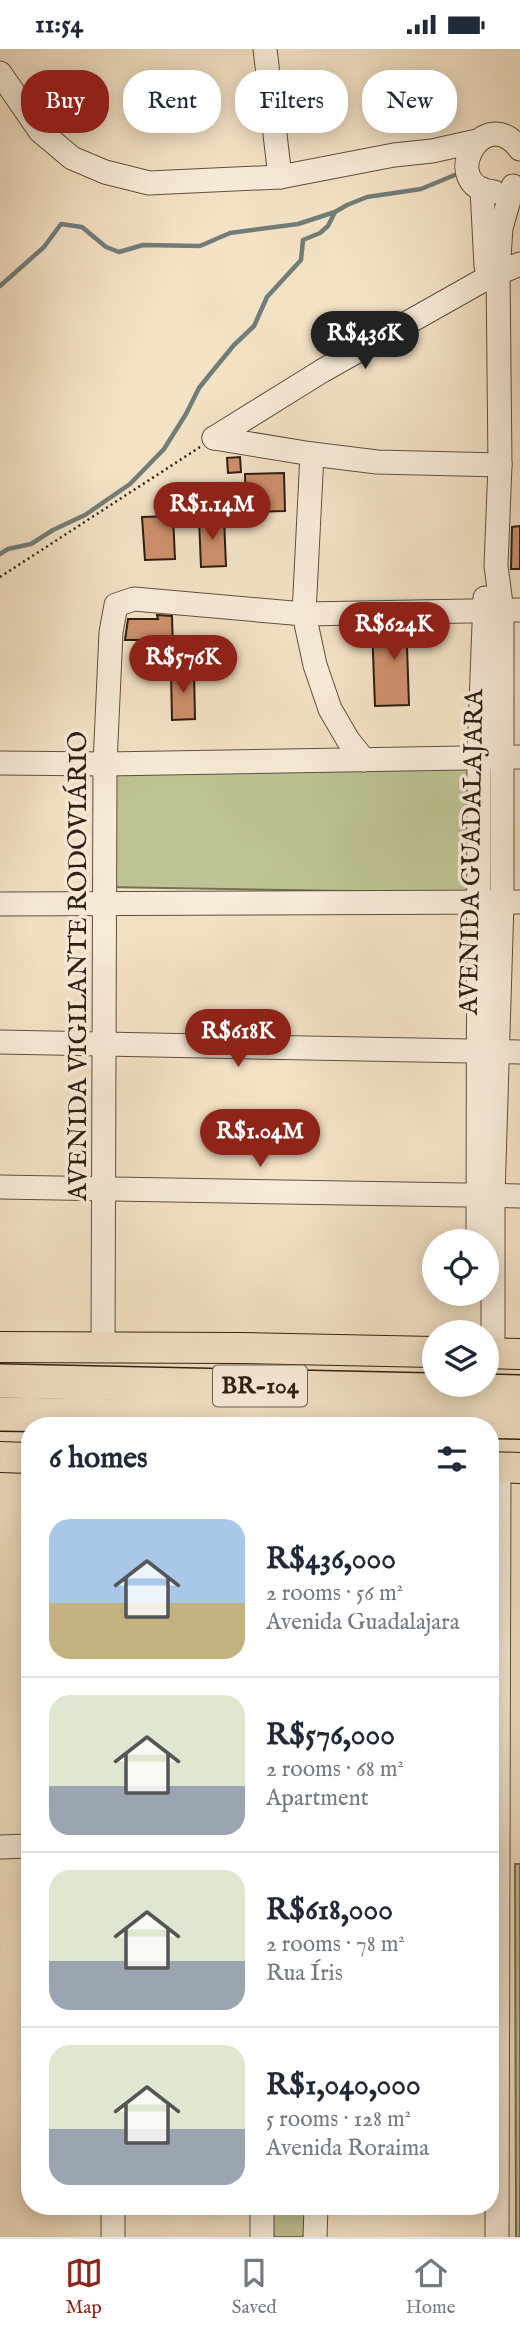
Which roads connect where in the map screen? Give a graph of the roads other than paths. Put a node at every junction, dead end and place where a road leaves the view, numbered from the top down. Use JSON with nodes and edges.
{"nodes":[{"id":1,"x":265,"y":49,"type":"edge"},
{"id":2,"x":0,"y":73,"type":"edge"},
{"id":3,"x":520,"y":129,"type":"edge"},
{"id":4,"x":485,"y":138,"type":"junction"},
{"id":5,"x":520,"y":149,"type":"edge"},
{"id":6,"x":432,"y":151,"type":"junction"},
{"id":7,"x":467,"y":170,"type":"junction"},
{"id":8,"x":279,"y":177,"type":"junction"},
{"id":9,"x":516,"y":182,"type":"edge"},
{"id":10,"x":482,"y":189,"type":"junction"},
{"id":11,"x":502,"y":271,"type":"edge"},
{"id":12,"x":312,"y":454,"type":"junction"},
{"id":13,"x":492,"y":465,"type":"junction"},
{"id":14,"x":502,"y":611,"type":"edge"},
{"id":15,"x":304,"y":614,"type":"junction"},
{"id":16,"x":479,"y":757,"type":"junction"},
{"id":17,"x":511,"y":757,"type":"edge"},
{"id":18,"x":364,"y":760,"type":"junction"},
{"id":19,"x":0,"y":763,"type":"edge"},
{"id":20,"x":105,"y":764,"type":"junction"},
{"id":21,"x":500,"y":902,"type":"edge"},
{"id":22,"x":0,"y":904,"type":"edge"},
{"id":23,"x":103,"y":905,"type":"junction"},
{"id":24,"x":0,"y":1042,"type":"edge"},
{"id":25,"x":103,"y":1044,"type":"junction"},
{"id":26,"x":498,"y":1053,"type":"edge"},
{"id":27,"x":0,"y":1187,"type":"edge"},
{"id":28,"x":105,"y":1188,"type":"junction"},
{"id":29,"x":485,"y":1196,"type":"junction"},
{"id":30,"x":520,"y":1196,"type":"edge"},
{"id":31,"x":480,"y":1229,"type":"edge"},
{"id":32,"x":492,"y":1320,"type":"edge"},
{"id":33,"x":0,"y":1347,"type":"edge"},
{"id":34,"x":103,"y":1348,"type":"junction"},
{"id":35,"x":422,"y":1352,"type":"edge"},
{"id":36,"x":0,"y":1381,"type":"edge"},
{"id":37,"x":520,"y":1392,"type":"edge"},
{"id":38,"x":0,"y":1414,"type":"edge"},
{"id":39,"x":195,"y":1417,"type":"edge"},
{"id":40,"x":499,"y":1422,"type":"edge"},
{"id":41,"x":520,"y":1422,"type":"edge"},
{"id":42,"x":0,"y":1457,"type":"edge"},
{"id":43,"x":21,"y":1458,"type":"edge"},
{"id":44,"x":503,"y":1468,"type":"edge"},
{"id":45,"x":503,"y":1675,"type":"edge"},
{"id":46,"x":21,"y":1846,"type":"edge"},
{"id":47,"x":0,"y":1847,"type":"edge"},
{"id":48,"x":509,"y":1855,"type":"edge"},
{"id":49,"x":499,"y":2173,"type":"edge"},
{"id":50,"x":113,"y":2215,"type":"edge"},
{"id":51,"x":262,"y":2215,"type":"edge"},
{"id":52,"x":316,"y":2215,"type":"edge"},
{"id":53,"x":498,"y":2215,"type":"edge"},
{"id":54,"x":113,"y":2237,"type":"edge"},
{"id":55,"x":262,"y":2237,"type":"edge"},
{"id":56,"x":316,"y":2237,"type":"edge"},
{"id":57,"x":497,"y":2237,"type":"edge"}],
"edges":[{"from":1,"to":8,"type":"street"},
{"from":2,"to":8,"type":"street"},
{"from":3,"to":4,"type":"street"},
{"from":4,"to":5,"type":"street"},
{"from":4,"to":6,"type":"street"},
{"from":4,"to":7,"type":"street"},
{"from":6,"to":7,"type":"street"},
{"from":6,"to":8,"type":"street"},
{"from":7,"to":10,"type":"street"},
{"from":9,"to":10,"type":"street"},
{"from":9,"to":11,"type":"street"},
{"from":10,"to":11,"type":"street"},
{"from":11,"to":12,"type":"street"},
{"from":11,"to":13,"type":"street"},
{"from":12,"to":13,"type":"street"},
{"from":12,"to":15,"type":"street"},
{"from":13,"to":14,"type":"street"},
{"from":14,"to":15,"type":"street"},
{"from":14,"to":16,"type":"street"},
{"from":14,"to":17,"type":"street","name":"AVENIDA GUADALAJARA"},
{"from":15,"to":18,"type":"street"},
{"from":15,"to":20,"type":"street","name":"AVENIDA VIGILANTE RODOVIÁRIO"},
{"from":16,"to":17,"type":"street"},
{"from":16,"to":18,"type":"street"},
{"from":16,"to":21,"type":"street"},
{"from":17,"to":21,"type":"street","name":"AVENIDA GUADALAJARA"},
{"from":18,"to":20,"type":"street"},
{"from":19,"to":20,"type":"street"},
{"from":20,"to":23,"type":"street","name":"AVENIDA VIGILANTE RODOVIÁRIO"},
{"from":21,"to":23,"type":"street"},
{"from":21,"to":26,"type":"street"},
{"from":22,"to":23,"type":"street"},
{"from":23,"to":25,"type":"street","name":"AVENIDA VIGILANTE RODOVIÁRIO"},
{"from":24,"to":25,"type":"street"},
{"from":25,"to":26,"type":"street"},
{"from":25,"to":28,"type":"street","name":"AVENIDA VIGILANTE RODOVIÁRIO"},
{"from":26,"to":29,"type":"street"},
{"from":27,"to":28,"type":"street"},
{"from":28,"to":29,"type":"street"},
{"from":28,"to":34,"type":"street","name":"AVENIDA VIGILANTE RODOVIÁRIO"},
{"from":29,"to":30,"type":"street"},
{"from":29,"to":31,"type":"street"},
{"from":29,"to":32,"type":"street"},
{"from":33,"to":34,"type":"main road"},
{"from":34,"to":35,"type":"main road"},
{"from":36,"to":37,"type":"highway","number":"BR-104"},
{"from":38,"to":39,"type":"highway","number":"BR-104"},
{"from":40,"to":41,"type":"highway","number":"BR-104"},
{"from":42,"to":43,"type":"main road"},
{"from":44,"to":45,"type":"street"},
{"from":45,"to":48,"type":"street"},
{"from":46,"to":47,"type":"street"},
{"from":48,"to":49,"type":"street"},
{"from":50,"to":54,"type":"street"},
{"from":51,"to":55,"type":"street"},
{"from":52,"to":56,"type":"street"},
{"from":53,"to":57,"type":"street"}]}
